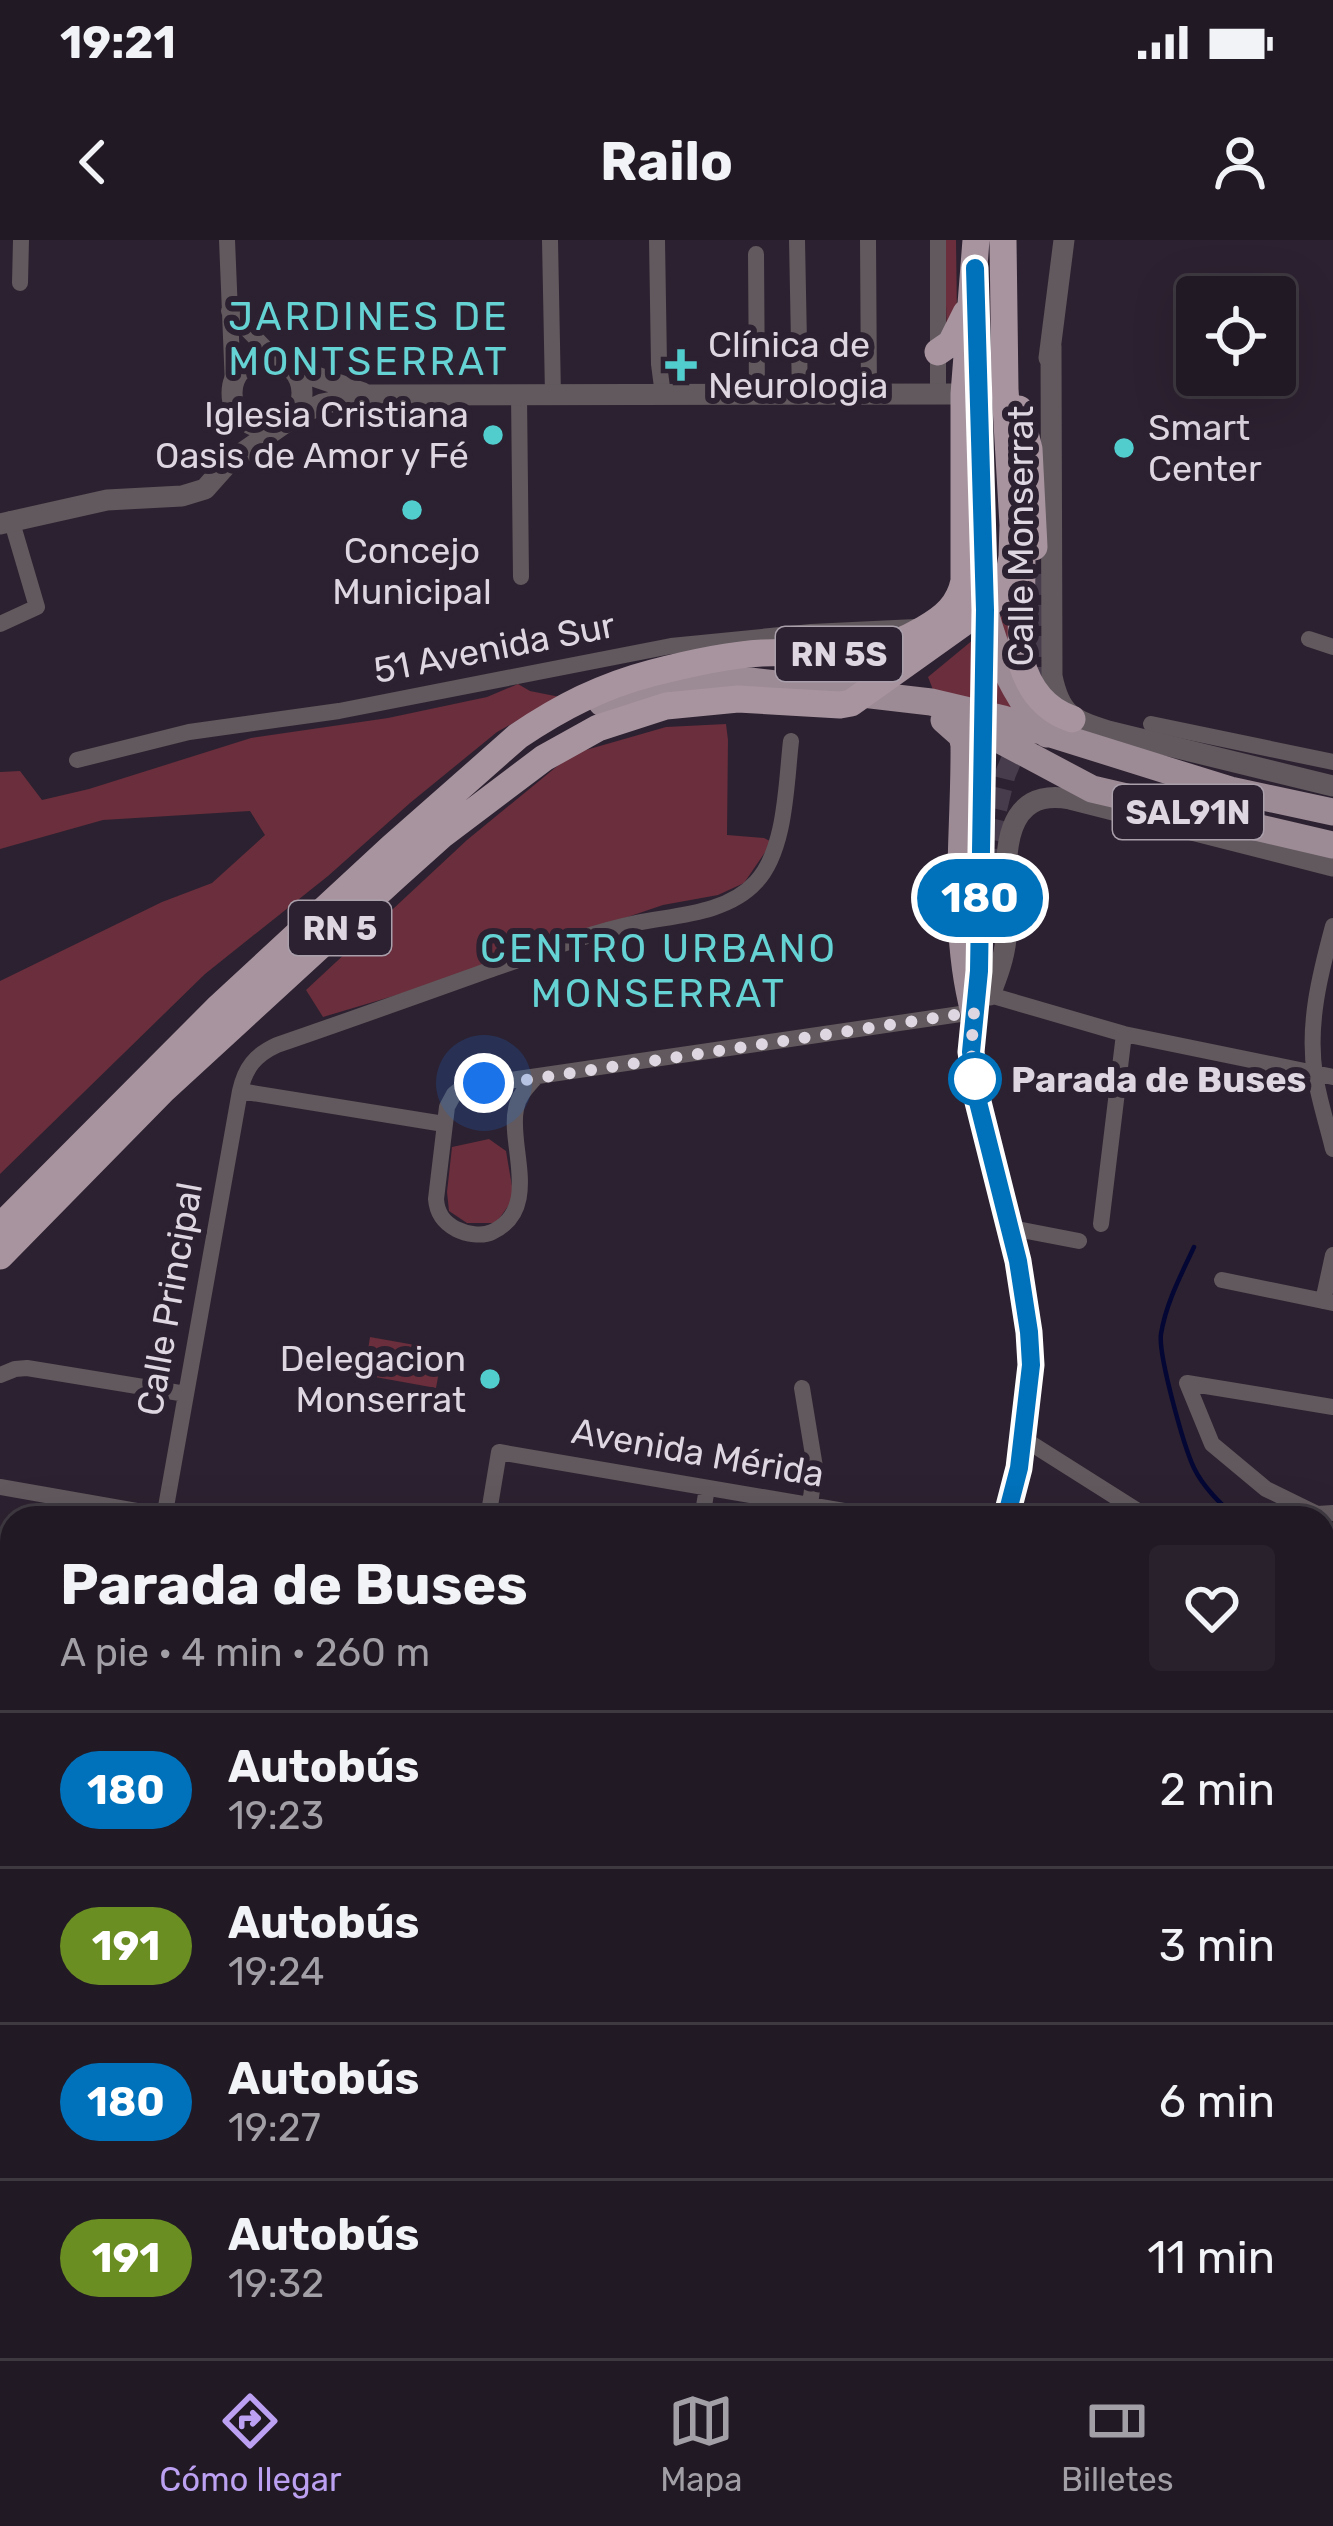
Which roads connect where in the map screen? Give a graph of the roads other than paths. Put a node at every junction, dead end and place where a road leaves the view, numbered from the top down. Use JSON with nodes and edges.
{"nodes":[{"id":1,"x":21,"y":240,"type":"edge"},
{"id":2,"x":227,"y":240,"type":"edge"},
{"id":3,"x":550,"y":240,"type":"edge"},
{"id":4,"x":657,"y":240,"type":"edge"},
{"id":5,"x":797,"y":240,"type":"edge"},
{"id":6,"x":868,"y":240,"type":"edge"},
{"id":7,"x":938,"y":240,"type":"edge"},
{"id":8,"x":1003,"y":240,"type":"edge"},
{"id":9,"x":1064,"y":240,"type":"edge"},
{"id":10,"x":756,"y":254,"type":"dead end"},
{"id":11,"x":976,"y":254,"type":"edge"},
{"id":12,"x":20,"y":283,"type":"dead end"},
{"id":13,"x":229,"y":311,"type":"junction"},
{"id":14,"x":1003,"y":339,"type":"junction"},
{"id":15,"x":1051,"y":346,"type":"junction"},
{"id":16,"x":938,"y":352,"type":"junction"},
{"id":17,"x":285,"y":364,"type":"junction"},
{"id":18,"x":961,"y":390,"type":"junction"},
{"id":19,"x":232,"y":391,"type":"junction"},
{"id":20,"x":869,"y":394,"type":"junction"},
{"id":21,"x":369,"y":395,"type":"junction"},
{"id":22,"x":519,"y":395,"type":"junction"},
{"id":23,"x":553,"y":395,"type":"junction"},
{"id":24,"x":664,"y":395,"type":"junction"},
{"id":25,"x":757,"y":395,"type":"junction"},
{"id":26,"x":800,"y":395,"type":"junction"},
{"id":27,"x":1007,"y":418,"type":"junction"},
{"id":28,"x":288,"y":421,"type":"junction"},
{"id":29,"x":229,"y":462,"type":"junction"},
{"id":30,"x":5,"y":522,"type":"edge"},
{"id":31,"x":1035,"y":561,"type":"joint"},
{"id":32,"x":521,"y":578,"type":"dead end"},
{"id":33,"x":985,"y":610,"type":"junction"},
{"id":34,"x":0,"y":624,"type":"edge"},
{"id":35,"x":928,"y":627,"type":"junction"},
{"id":36,"x":1310,"y":639,"type":"dead end"},
{"id":37,"x":1333,"y":646,"type":"edge"},
{"id":38,"x":847,"y":699,"type":"junction"},
{"id":39,"x":1065,"y":717,"type":"junction"},
{"id":40,"x":944,"y":720,"type":"junction"},
{"id":41,"x":1151,"y":724,"type":"dead end"},
{"id":42,"x":1006,"y":732,"type":"junction"},
{"id":43,"x":791,"y":741,"type":"dead end"},
{"id":44,"x":1095,"y":749,"type":"joint"},
{"id":45,"x":76,"y":760,"type":"dead end"},
{"id":46,"x":1333,"y":762,"type":"edge"},
{"id":47,"x":1048,"y":766,"type":"joint"},
{"id":48,"x":1333,"y":786,"type":"edge"},
{"id":49,"x":420,"y":824,"type":"junction"},
{"id":50,"x":1329,"y":830,"type":"edge"},
{"id":51,"x":1333,"y":866,"type":"edge"},
{"id":52,"x":1333,"y":926,"type":"edge"},
{"id":53,"x":991,"y":932,"type":"tunnel mouth"},
{"id":54,"x":982,"y":1004,"type":"junction"},
{"id":55,"x":1124,"y":1034,"type":"junction"},
{"id":56,"x":1324,"y":1075,"type":"edge"},
{"id":57,"x":536,"y":1077,"type":"junction"},
{"id":58,"x":240,"y":1091,"type":"junction"},
{"id":59,"x":444,"y":1124,"type":"junction"},
{"id":60,"x":1333,"y":1149,"type":"edge"},
{"id":61,"x":1101,"y":1224,"type":"dead end"},
{"id":62,"x":0,"y":1227,"type":"edge"},
{"id":63,"x":1011,"y":1228,"type":"junction"},
{"id":64,"x":1079,"y":1241,"type":"dead end"},
{"id":65,"x":1333,"y":1255,"type":"edge"},
{"id":66,"x":0,"y":1256,"type":"edge"},
{"id":67,"x":1222,"y":1280,"type":"dead end"},
{"id":68,"x":1328,"y":1302,"type":"edge"},
{"id":69,"x":0,"y":1375,"type":"edge"},
{"id":70,"x":802,"y":1388,"type":"dead end"},
{"id":71,"x":186,"y":1394,"type":"junction"},
{"id":72,"x":1333,"y":1407,"type":"edge"},
{"id":73,"x":1024,"y":1439,"type":"junction"},
{"id":74,"x":0,"y":1487,"type":"edge"},
{"id":75,"x":707,"y":1488,"type":"junction"},
{"id":76,"x":810,"y":1505,"type":"junction"},
{"id":77,"x":104,"y":1506,"type":"edge"},
{"id":78,"x":167,"y":1506,"type":"edge"},
{"id":79,"x":490,"y":1506,"type":"edge"},
{"id":80,"x":704,"y":1506,"type":"edge"},
{"id":81,"x":816,"y":1506,"type":"edge"},
{"id":82,"x":1009,"y":1506,"type":"edge"},
{"id":83,"x":1115,"y":1506,"type":"edge"},
{"id":84,"x":1299,"y":1506,"type":"edge"}],
"edges":[{"from":1,"to":12,"type":"street"},
{"from":2,"to":13,"type":"street"},
{"from":3,"to":23,"type":"street"},
{"from":4,"to":24,"type":"street"},
{"from":5,"to":26,"type":"street"},
{"from":6,"to":20,"type":"street"},
{"from":7,"to":16,"type":"street"},
{"from":8,"to":14,"type":"highway"},
{"from":9,"to":15,"type":"street","name":"Calle Monserrat"},
{"from":10,"to":25,"type":"street"},
{"from":11,"to":16,"type":"highway"},
{"from":11,"to":18,"type":"highway","number":"RN 5S"},
{"from":13,"to":17,"type":"street"},
{"from":13,"to":19,"type":"street"},
{"from":14,"to":27,"type":"highway"},
{"from":14,"to":31,"type":"highway"},
{"from":15,"to":31,"type":"street","name":"Calle Monserrat"},
{"from":15,"to":39,"type":"street","name":"Calle Monserrat"},
{"from":16,"to":18,"type":"street"},
{"from":17,"to":19,"type":"street"},
{"from":17,"to":21,"type":"street"},
{"from":17,"to":28,"type":"street"},
{"from":18,"to":20,"type":"street"},
{"from":18,"to":33,"type":"street","name":"Calle Monserrat"},
{"from":18,"to":35,"type":"highway","number":"RN 5S"},
{"from":19,"to":28,"type":"street"},
{"from":19,"to":29,"type":"street"},
{"from":20,"to":26,"type":"street"},
{"from":21,"to":22,"type":"street"},
{"from":21,"to":28,"type":"street"},
{"from":22,"to":23,"type":"street"},
{"from":22,"to":32,"type":"street"},
{"from":23,"to":24,"type":"street"},
{"from":24,"to":25,"type":"street"},
{"from":25,"to":26,"type":"street"},
{"from":27,"to":38,"type":"highway"},
{"from":27,"to":39,"type":"highway"},
{"from":28,"to":29,"type":"street"},
{"from":29,"to":30,"type":"street"},
{"from":30,"to":34,"type":"street"},
{"from":33,"to":50,"type":"main road"},
{"from":33,"to":54,"type":"street","name":"Calle Monserrat"},
{"from":35,"to":45,"type":"street","name":"51 Avenida Sur"},
{"from":35,"to":49,"type":"highway","number":"RN 5S"},
{"from":36,"to":37,"type":"street"},
{"from":38,"to":40,"type":"main road","number":"RN 5"},
{"from":38,"to":42,"type":"main road","number":"RN 5"},
{"from":38,"to":49,"type":"main road","number":"RN 5"},
{"from":38,"to":66,"type":"highway","number":"RN 5"},
{"from":39,"to":48,"type":"street"},
{"from":40,"to":42,"type":"main road","number":"RN 5"},
{"from":40,"to":54,"type":"main road"},
{"from":41,"to":46,"type":"street"},
{"from":42,"to":44,"type":"main road","number":"RN 5"},
{"from":42,"to":47,"type":"main road","number":"RN 5"},
{"from":43,"to":58,"type":"street"},
{"from":44,"to":50,"type":"main road","number":"SAL91N"},
{"from":47,"to":50,"type":"main road","number":"SAL91N"},
{"from":49,"to":62,"type":"highway","number":"RN 5"},
{"from":51,"to":54,"type":"street"},
{"from":52,"to":56,"type":"street"},
{"from":53,"to":54,"type":"street","name":"Calle Monserrat"},
{"from":54,"to":55,"type":"street"},
{"from":54,"to":57,"type":"street"},
{"from":54,"to":63,"type":"street","name":"Calle Monserrat"},
{"from":55,"to":56,"type":"street"},
{"from":55,"to":61,"type":"street"},
{"from":56,"to":60,"type":"street"},
{"from":57,"to":59,"type":"street"},
{"from":57,"to":59,"type":"street"},
{"from":58,"to":59,"type":"street"},
{"from":58,"to":71,"type":"street","name":"Calle Principal"},
{"from":63,"to":64,"type":"street"},
{"from":63,"to":73,"type":"street","name":"Calle Monserrat"},
{"from":65,"to":68,"type":"street"},
{"from":67,"to":68,"type":"street"},
{"from":69,"to":71,"type":"street"},
{"from":70,"to":76,"type":"street"},
{"from":71,"to":78,"type":"street","name":"Calle Principal"},
{"from":72,"to":84,"type":"street"},
{"from":73,"to":82,"type":"street","name":"Calle Monserrat"},
{"from":73,"to":83,"type":"street"},
{"from":74,"to":77,"type":"street"},
{"from":75,"to":76,"type":"street","name":"Avenida Mérida"},
{"from":75,"to":79,"type":"street","name":"Avenida Mérida"},
{"from":75,"to":80,"type":"street"},
{"from":76,"to":81,"type":"street","name":"Avenida Mérida"}]}
